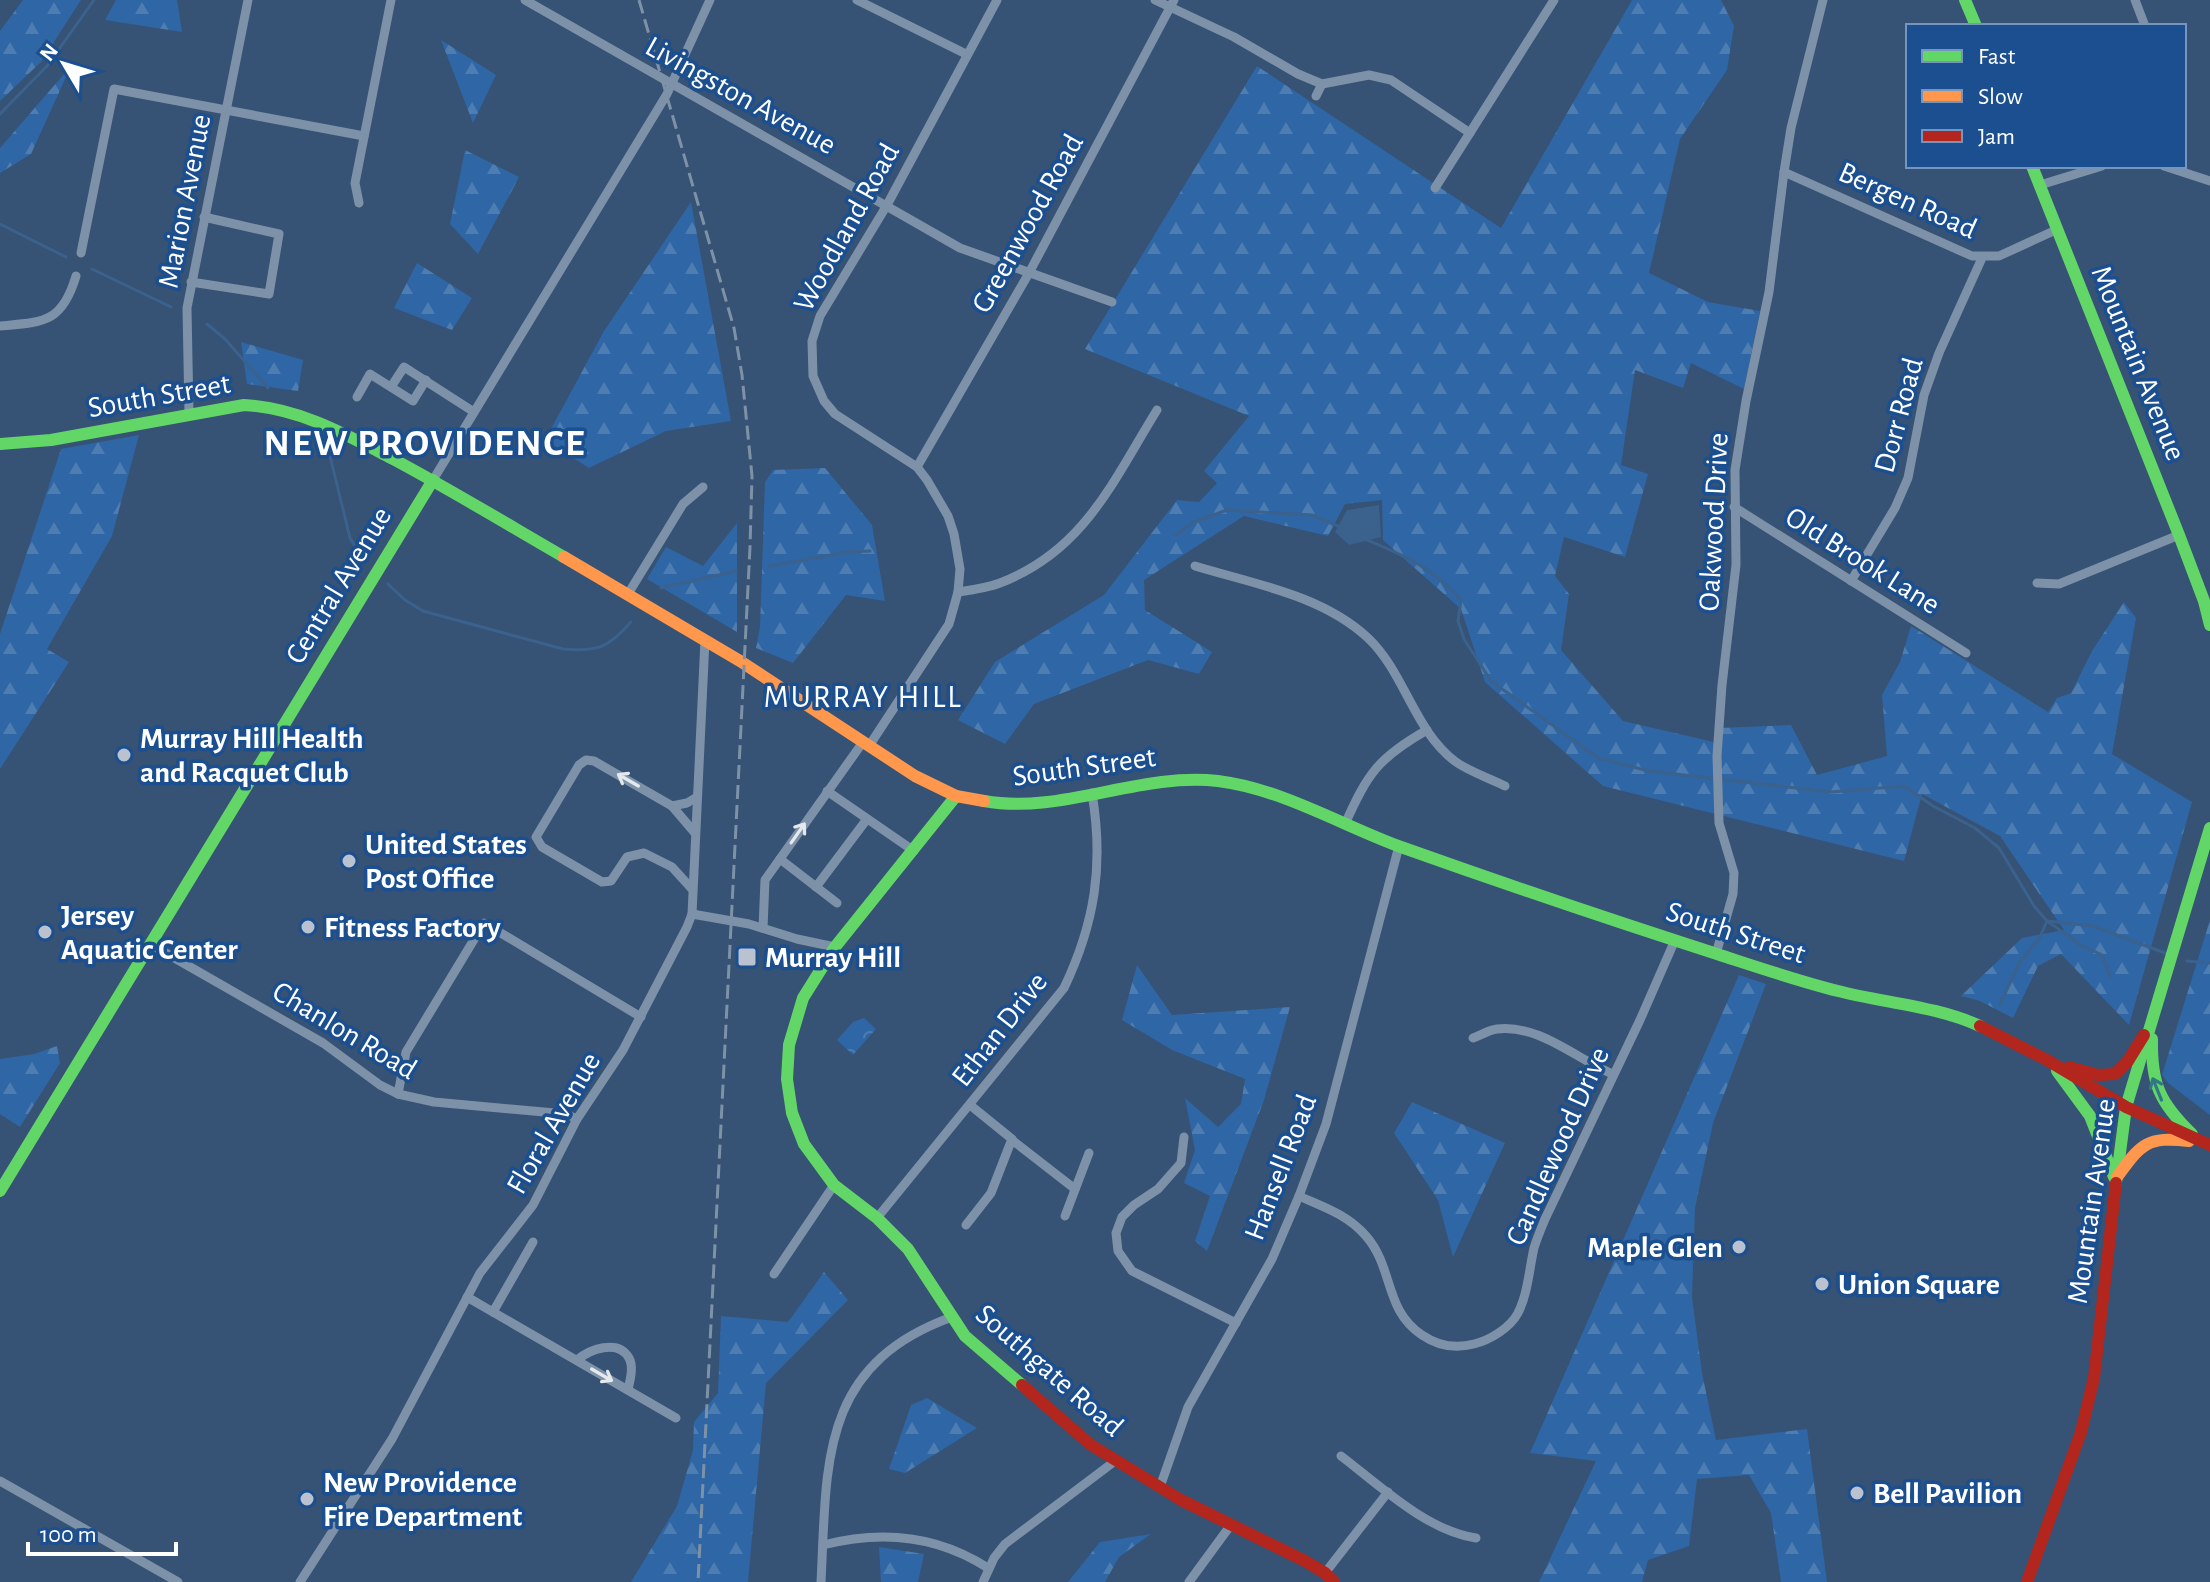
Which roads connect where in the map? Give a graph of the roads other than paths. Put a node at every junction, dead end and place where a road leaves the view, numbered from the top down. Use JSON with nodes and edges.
{"nodes":[{"id":1,"x":248,"y":0,"type":"edge"},
{"id":2,"x":391,"y":0,"type":"edge"},
{"id":3,"x":525,"y":0,"type":"edge"},
{"id":4,"x":710,"y":0,"type":"edge"},
{"id":5,"x":857,"y":0,"type":"edge"},
{"id":6,"x":997,"y":0,"type":"edge"},
{"id":7,"x":1155,"y":0,"type":"edge"},
{"id":8,"x":1554,"y":0,"type":"edge"},
{"id":9,"x":1823,"y":0,"type":"edge"},
{"id":10,"x":1965,"y":0,"type":"edge"},
{"id":11,"x":2135,"y":0,"type":"edge"},
{"id":12,"x":1172,"y":4,"type":"edge"},
{"id":13,"x":1975,"y":24,"type":"edge"},
{"id":14,"x":2144,"y":24,"type":"edge"},
{"id":15,"x":966,"y":54,"type":"junction"},
{"id":16,"x":671,"y":84,"type":"junction"},
{"id":17,"x":1322,"y":84,"type":"junction"},
{"id":18,"x":1316,"y":96,"type":"dead end"},
{"id":19,"x":226,"y":110,"type":"junction"},
{"id":20,"x":1470,"y":133,"type":"junction"},
{"id":21,"x":364,"y":136,"type":"junction"},
{"id":22,"x":2033,"y":168,"type":"edge"},
{"id":23,"x":2095,"y":168,"type":"edge"},
{"id":24,"x":2170,"y":168,"type":"edge"},
{"id":25,"x":1784,"y":172,"type":"junction"},
{"id":26,"x":2210,"y":181,"type":"edge"},
{"id":27,"x":2040,"y":185,"type":"junction"},
{"id":28,"x":1435,"y":188,"type":"dead end"},
{"id":29,"x":359,"y":203,"type":"dead end"},
{"id":30,"x":887,"y":205,"type":"junction"},
{"id":31,"x":204,"y":217,"type":"junction"},
{"id":32,"x":2058,"y":229,"type":"junction"},
{"id":33,"x":81,"y":253,"type":"dead end"},
{"id":34,"x":1982,"y":258,"type":"junction"},
{"id":35,"x":1029,"y":273,"type":"junction"},
{"id":36,"x":76,"y":276,"type":"dead end"},
{"id":37,"x":191,"y":282,"type":"junction"},
{"id":38,"x":1112,"y":302,"type":"dead end"},
{"id":39,"x":0,"y":326,"type":"edge"},
{"id":40,"x":426,"y":380,"type":"junction"},
{"id":41,"x":391,"y":387,"type":"junction"},
{"id":42,"x":357,"y":397,"type":"dead end"},
{"id":43,"x":1157,"y":410,"type":"dead end"},
{"id":44,"x":474,"y":412,"type":"junction"},
{"id":45,"x":189,"y":413,"type":"junction"},
{"id":46,"x":0,"y":444,"type":"edge"},
{"id":47,"x":917,"y":467,"type":"junction"},
{"id":48,"x":433,"y":480,"type":"junction"},
{"id":49,"x":703,"y":487,"type":"dead end"},
{"id":50,"x":1734,"y":507,"type":"junction"},
{"id":51,"x":2179,"y":535,"type":"junction"},
{"id":52,"x":1195,"y":566,"type":"dead end"},
{"id":53,"x":1851,"y":581,"type":"junction"},
{"id":54,"x":2037,"y":583,"type":"dead end"},
{"id":55,"x":958,"y":592,"type":"junction"},
{"id":56,"x":628,"y":594,"type":"junction"},
{"id":57,"x":2210,"y":625,"type":"edge"},
{"id":58,"x":705,"y":640,"type":"junction"},
{"id":59,"x":1966,"y":653,"type":"dead end"},
{"id":60,"x":1427,"y":730,"type":"junction"},
{"id":61,"x":866,"y":744,"type":"junction"},
{"id":62,"x":1505,"y":786,"type":"dead end"},
{"id":63,"x":827,"y":791,"type":"junction"},
{"id":64,"x":1092,"y":793,"type":"junction"},
{"id":65,"x":956,"y":796,"type":"junction"},
{"id":66,"x":697,"y":797,"type":"junction"},
{"id":67,"x":672,"y":806,"type":"junction"},
{"id":68,"x":867,"y":819,"type":"junction"},
{"id":69,"x":1345,"y":824,"type":"junction"},
{"id":70,"x":2210,"y":828,"type":"edge"},
{"id":71,"x":695,"y":833,"type":"junction"},
{"id":72,"x":1399,"y":846,"type":"junction"},
{"id":73,"x":914,"y":851,"type":"junction"},
{"id":74,"x":2210,"y":858,"type":"edge"},
{"id":75,"x":780,"y":859,"type":"junction"},
{"id":76,"x":693,"y":860,"type":"junction"},
{"id":77,"x":672,"y":867,"type":"junction"},
{"id":78,"x":2199,"y":868,"type":"junction"},
{"id":79,"x":816,"y":887,"type":"junction"},
{"id":80,"x":693,"y":889,"type":"junction"},
{"id":81,"x":837,"y":903,"type":"dead end"},
{"id":82,"x":692,"y":914,"type":"junction"},
{"id":83,"x":763,"y":928,"type":"junction"},
{"id":84,"x":1675,"y":940,"type":"junction"},
{"id":85,"x":150,"y":944,"type":"junction"},
{"id":86,"x":835,"y":947,"type":"junction"},
{"id":87,"x":1716,"y":954,"type":"junction"},
{"id":88,"x":641,"y":1017,"type":"junction"},
{"id":89,"x":2153,"y":1021,"type":"junction"},
{"id":90,"x":1473,"y":1038,"type":"dead end"},
{"id":91,"x":2047,"y":1060,"type":"junction"},
{"id":92,"x":1613,"y":1074,"type":"junction"},
{"id":93,"x":398,"y":1094,"type":"junction"},
{"id":94,"x":970,"y":1105,"type":"junction"},
{"id":95,"x":2126,"y":1107,"type":"junction"},
{"id":96,"x":577,"y":1119,"type":"junction"},
{"id":97,"x":1184,"y":1137,"type":"dead end"},
{"id":98,"x":1012,"y":1140,"type":"junction"},
{"id":99,"x":2205,"y":1144,"type":"edge"},
{"id":100,"x":1089,"y":1153,"type":"dead end"},
{"id":101,"x":2116,"y":1180,"type":"junction"},
{"id":102,"x":834,"y":1185,"type":"junction"},
{"id":103,"x":1075,"y":1189,"type":"junction"},
{"id":104,"x":0,"y":1191,"type":"edge"},
{"id":105,"x":1299,"y":1196,"type":"junction"},
{"id":106,"x":1065,"y":1216,"type":"dead end"},
{"id":107,"x":877,"y":1218,"type":"junction"},
{"id":108,"x":966,"y":1225,"type":"dead end"},
{"id":109,"x":533,"y":1242,"type":"dead end"},
{"id":110,"x":774,"y":1274,"type":"dead end"},
{"id":111,"x":467,"y":1297,"type":"junction"},
{"id":112,"x":493,"y":1312,"type":"junction"},
{"id":113,"x":952,"y":1317,"type":"junction"},
{"id":114,"x":1236,"y":1323,"type":"junction"},
{"id":115,"x":577,"y":1360,"type":"junction"},
{"id":116,"x":628,"y":1390,"type":"junction"},
{"id":117,"x":676,"y":1418,"type":"dead end"},
{"id":118,"x":1341,"y":1456,"type":"dead end"},
{"id":119,"x":1115,"y":1461,"type":"junction"},
{"id":120,"x":0,"y":1481,"type":"edge"},
{"id":121,"x":1160,"y":1487,"type":"junction"},
{"id":122,"x":1388,"y":1492,"type":"junction"},
{"id":123,"x":1230,"y":1526,"type":"junction"},
{"id":124,"x":1476,"y":1538,"type":"dead end"},
{"id":125,"x":823,"y":1545,"type":"junction"},
{"id":126,"x":988,"y":1568,"type":"junction"},
{"id":127,"x":1330,"y":1577,"type":"edge"},
{"id":128,"x":178,"y":1582,"type":"edge"},
{"id":129,"x":300,"y":1582,"type":"edge"},
{"id":130,"x":821,"y":1582,"type":"edge"},
{"id":131,"x":983,"y":1582,"type":"edge"},
{"id":132,"x":1189,"y":1582,"type":"edge"},
{"id":133,"x":2027,"y":1582,"type":"edge"}],
"edges":[{"from":1,"to":19,"type":"street","name":"Marion Avenue"},
{"from":2,"to":21,"type":"street"},
{"from":3,"to":16,"type":"street","name":"Livingston Avenue"},
{"from":4,"to":16,"type":"street","name":"Central Avenue"},
{"from":5,"to":15,"type":"street"},
{"from":6,"to":15,"type":"street","name":"Woodland Road"},
{"from":7,"to":12,"type":"street"},
{"from":8,"to":20,"type":"street"},
{"from":9,"to":25,"type":"street","name":"Oakwood Drive"},
{"from":10,"to":13,"type":"street"},
{"from":11,"to":14,"type":"street"},
{"from":12,"to":17,"type":"street"},
{"from":12,"to":35,"type":"street","name":"Greenwood Road"},
{"from":15,"to":30,"type":"street","name":"Woodland Road"},
{"from":16,"to":30,"type":"street","name":"Livingston Avenue"},
{"from":16,"to":44,"type":"street","name":"Central Avenue"},
{"from":17,"to":18,"type":"street"},
{"from":17,"to":20,"type":"street"},
{"from":19,"to":21,"type":"street"},
{"from":19,"to":31,"type":"street","name":"Marion Avenue"},
{"from":19,"to":33,"type":"street"},
{"from":20,"to":28,"type":"street"},
{"from":21,"to":29,"type":"street"},
{"from":22,"to":27,"type":"street","name":"Mountain Avenue"},
{"from":23,"to":27,"type":"street"},
{"from":24,"to":26,"type":"street"},
{"from":25,"to":34,"type":"street","name":"Bergen Road"},
{"from":25,"to":50,"type":"street","name":"Oakwood Drive"},
{"from":27,"to":32,"type":"street","name":"Mountain Avenue"},
{"from":30,"to":35,"type":"street","name":"Livingston Avenue"},
{"from":30,"to":47,"type":"street","name":"Woodland Road"},
{"from":31,"to":37,"type":"street","name":"Marion Avenue"},
{"from":31,"to":37,"type":"street"},
{"from":32,"to":34,"type":"street","name":"Bergen Road"},
{"from":32,"to":51,"type":"street","name":"Mountain Avenue"},
{"from":34,"to":53,"type":"street","name":"Dorr Road"},
{"from":35,"to":38,"type":"street","name":"Livingston Avenue"},
{"from":35,"to":47,"type":"street","name":"Greenwood Road"},
{"from":36,"to":39,"type":"street"},
{"from":37,"to":45,"type":"street","name":"Marion Avenue"},
{"from":40,"to":41,"type":"street"},
{"from":40,"to":41,"type":"street"},
{"from":40,"to":44,"type":"street"},
{"from":41,"to":42,"type":"street"},
{"from":43,"to":55,"type":"street"},
{"from":44,"to":48,"type":"street","name":"Central Avenue"},
{"from":45,"to":46,"type":"street","name":"South Street"},
{"from":45,"to":48,"type":"street","name":"South Street"},
{"from":47,"to":55,"type":"street","name":"Woodland Road"},
{"from":48,"to":56,"type":"street","name":"South Street"},
{"from":48,"to":85,"type":"street","name":"Central Avenue"},
{"from":49,"to":56,"type":"street"},
{"from":50,"to":53,"type":"street","name":"Old Brook Lane"},
{"from":50,"to":87,"type":"street","name":"Oakwood Drive"},
{"from":51,"to":54,"type":"street"},
{"from":51,"to":57,"type":"street","name":"Mountain Avenue"},
{"from":52,"to":60,"type":"street"},
{"from":53,"to":59,"type":"street","name":"Old Brook Lane"},
{"from":55,"to":61,"type":"street","name":"Woodland Road"},
{"from":56,"to":58,"type":"street","name":"South Street"},
{"from":58,"to":61,"type":"street","name":"South Street"},
{"from":58,"to":66,"type":"street","name":"Floral Avenue"},
{"from":60,"to":62,"type":"street"},
{"from":60,"to":69,"type":"street"},
{"from":61,"to":63,"type":"street","name":"Woodland Road"},
{"from":61,"to":65,"type":"street","name":"South Street"},
{"from":63,"to":68,"type":"street"},
{"from":75,"to":63,"type":"street","name":"Woodland Road","one_way":true},
{"from":64,"to":65,"type":"street","name":"South Street"},
{"from":64,"to":69,"type":"street","name":"South Street"},
{"from":64,"to":94,"type":"street","name":"Ethan Drive"},
{"from":65,"to":73,"type":"street","name":"Southgate Road"},
{"from":66,"to":67,"type":"street"},
{"from":66,"to":71,"type":"street","name":"Floral Avenue"},
{"from":67,"to":71,"type":"street"},
{"from":67,"to":77,"type":"street","one_way":true},
{"from":68,"to":73,"type":"street"},
{"from":68,"to":79,"type":"street"},
{"from":69,"to":72,"type":"street","name":"South Street"},
{"from":70,"to":78,"type":"street","name":"Mountain Avenue"},
{"from":71,"to":76,"type":"street","name":"Floral Avenue"},
{"from":72,"to":84,"type":"street","name":"South Street"},
{"from":72,"to":105,"type":"street","name":"Hansell Road"},
{"from":73,"to":86,"type":"street","name":"Southgate Road"},
{"from":74,"to":78,"type":"street"},
{"from":75,"to":79,"type":"street"},
{"from":75,"to":83,"type":"street","name":"Woodland Road"},
{"from":76,"to":77,"type":"street"},
{"from":76,"to":80,"type":"street","name":"Floral Avenue"},
{"from":77,"to":80,"type":"street"},
{"from":78,"to":89,"type":"street","name":"Mountain Avenue"},
{"from":79,"to":81,"type":"street"},
{"from":80,"to":82,"type":"street","name":"Floral Avenue"},
{"from":82,"to":83,"type":"street"},
{"from":82,"to":88,"type":"street","name":"Floral Avenue"},
{"from":83,"to":86,"type":"street"},
{"from":84,"to":87,"type":"street","name":"South Street"},
{"from":84,"to":92,"type":"street","name":"Candlewood Drive"},
{"from":85,"to":93,"type":"street","name":"Chanlon Road"},
{"from":85,"to":104,"type":"street","name":"Central Avenue"},
{"from":86,"to":102,"type":"street","name":"Southgate Road"},
{"from":87,"to":91,"type":"street","name":"South Street"},
{"from":88,"to":93,"type":"street"},
{"from":88,"to":96,"type":"street","name":"Floral Avenue"},
{"from":89,"to":91,"type":"street"},
{"from":89,"to":95,"type":"street","name":"Mountain Avenue"},
{"from":99,"to":89,"type":"street","one_way":true},
{"from":90,"to":92,"type":"street"},
{"from":91,"to":95,"type":"street","name":"South Street"},
{"from":91,"to":101,"type":"street"},
{"from":92,"to":105,"type":"street","name":"Candlewood Drive"},
{"from":93,"to":96,"type":"street","name":"Chanlon Road"},
{"from":94,"to":98,"type":"street"},
{"from":94,"to":107,"type":"street","name":"Ethan Drive"},
{"from":95,"to":99,"type":"street","name":"South Street"},
{"from":95,"to":101,"type":"street","name":"Mountain Avenue"},
{"from":96,"to":111,"type":"street","name":"Floral Avenue"},
{"from":97,"to":114,"type":"street"},
{"from":98,"to":103,"type":"street"},
{"from":98,"to":108,"type":"street"},
{"from":99,"to":101,"type":"street"},
{"from":100,"to":103,"type":"street"},
{"from":101,"to":133,"type":"street","name":"Mountain Avenue"},
{"from":102,"to":107,"type":"street","name":"Southgate Road"},
{"from":102,"to":110,"type":"street"},
{"from":103,"to":106,"type":"street"},
{"from":105,"to":114,"type":"street","name":"Hansell Road"},
{"from":107,"to":113,"type":"street","name":"Southgate Road"},
{"from":109,"to":112,"type":"street"},
{"from":111,"to":112,"type":"street"},
{"from":111,"to":129,"type":"street","name":"Floral Avenue"},
{"from":112,"to":115,"type":"street"},
{"from":113,"to":119,"type":"street","name":"Southgate Road"},
{"from":113,"to":125,"type":"street"},
{"from":114,"to":121,"type":"street","name":"Hansell Road"},
{"from":115,"to":116,"type":"street","one_way":true},
{"from":115,"to":116,"type":"street"},
{"from":116,"to":117,"type":"street"},
{"from":118,"to":122,"type":"street"},
{"from":119,"to":121,"type":"street","name":"Southgate Road"},
{"from":119,"to":126,"type":"street"},
{"from":120,"to":128,"type":"street"},
{"from":121,"to":123,"type":"street","name":"Southgate Road"},
{"from":122,"to":124,"type":"street"},
{"from":122,"to":127,"type":"street"},
{"from":123,"to":127,"type":"street","name":"Southgate Road"},
{"from":123,"to":132,"type":"street"},
{"from":125,"to":126,"type":"street"},
{"from":125,"to":130,"type":"street"},
{"from":126,"to":131,"type":"street"}]}
